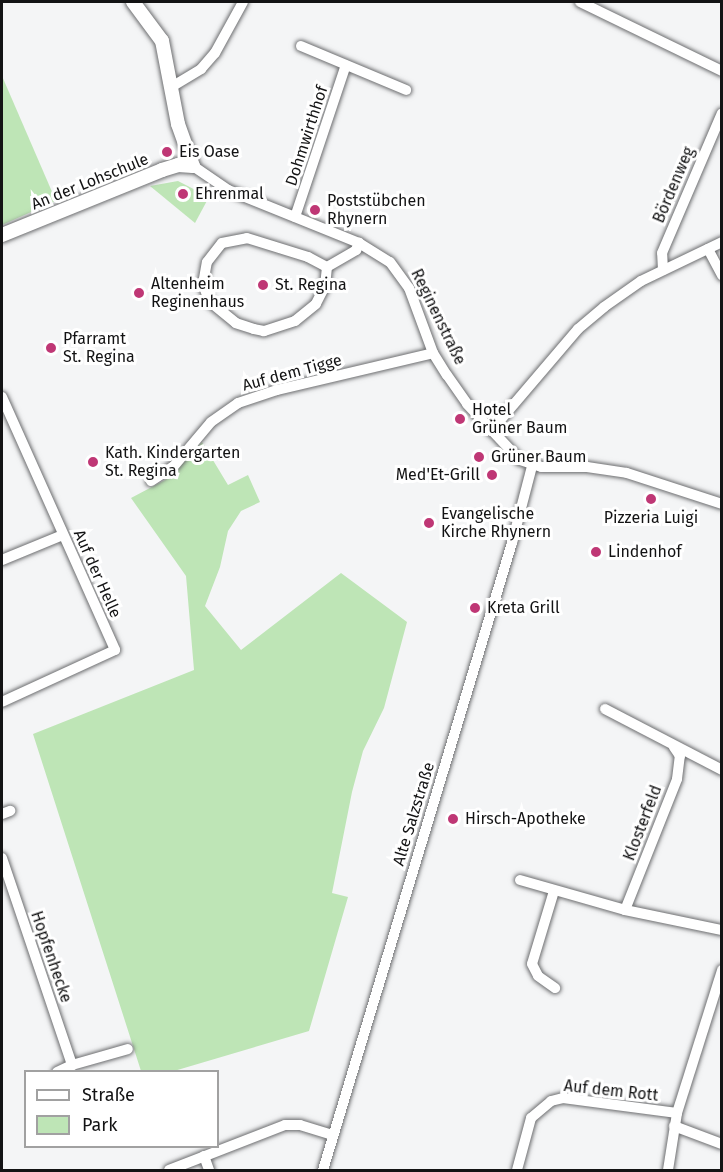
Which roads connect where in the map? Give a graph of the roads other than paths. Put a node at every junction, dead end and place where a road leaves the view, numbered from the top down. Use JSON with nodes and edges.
{"nodes":[{"id":1,"x":133,"y":2,"type":"edge"},
{"id":2,"x":243,"y":2,"type":"edge"},
{"id":3,"x":580,"y":2,"type":"edge"},
{"id":4,"x":595,"y":5,"type":"edge"},
{"id":5,"x":301,"y":46,"type":"dead end"},
{"id":6,"x":346,"y":65,"type":"junction"},
{"id":7,"x":722,"y":71,"type":"edge"},
{"id":8,"x":173,"y":86,"type":"junction"},
{"id":9,"x":406,"y":90,"type":"dead end"},
{"id":10,"x":722,"y":113,"type":"edge"},
{"id":11,"x":193,"y":166,"type":"junction"},
{"id":12,"x":295,"y":218,"type":"junction"},
{"id":13,"x":2,"y":236,"type":"edge"},
{"id":14,"x":722,"y":242,"type":"edge"},
{"id":15,"x":359,"y":243,"type":"junction"},
{"id":16,"x":708,"y":249,"type":"junction"},
{"id":17,"x":327,"y":267,"type":"junction"},
{"id":18,"x":663,"y":270,"type":"junction"},
{"id":19,"x":722,"y":274,"type":"edge"},
{"id":20,"x":434,"y":353,"type":"junction"},
{"id":21,"x":2,"y":397,"type":"edge"},
{"id":22,"x":491,"y":431,"type":"junction"},
{"id":23,"x":532,"y":466,"type":"junction"},
{"id":24,"x":151,"y":481,"type":"dead end"},
{"id":25,"x":722,"y":504,"type":"edge"},
{"id":26,"x":63,"y":535,"type":"junction"},
{"id":27,"x":2,"y":560,"type":"edge"},
{"id":28,"x":2,"y":702,"type":"edge"},
{"id":29,"x":605,"y":709,"type":"dead end"},
{"id":30,"x":674,"y":747,"type":"junction"},
{"id":31,"x":722,"y":770,"type":"edge"},
{"id":32,"x":2,"y":858,"type":"edge"},
{"id":33,"x":520,"y":880,"type":"dead end"},
{"id":34,"x":554,"y":891,"type":"junction"},
{"id":35,"x":626,"y":910,"type":"junction"},
{"id":36,"x":722,"y":930,"type":"edge"},
{"id":37,"x":722,"y":970,"type":"edge"},
{"id":38,"x":555,"y":988,"type":"dead end"},
{"id":39,"x":128,"y":1049,"type":"dead end"},
{"id":40,"x":72,"y":1065,"type":"junction"},
{"id":41,"x":60,"y":1070,"type":"edge"},
{"id":42,"x":677,"y":1113,"type":"junction"},
{"id":43,"x":674,"y":1126,"type":"junction"},
{"id":44,"x":333,"y":1135,"type":"junction"},
{"id":45,"x":722,"y":1144,"type":"edge"},
{"id":46,"x":204,"y":1156,"type":"junction"},
{"id":47,"x":169,"y":1170,"type":"edge"},
{"id":48,"x":209,"y":1170,"type":"edge"},
{"id":49,"x":323,"y":1170,"type":"edge"},
{"id":50,"x":517,"y":1170,"type":"edge"},
{"id":51,"x":668,"y":1170,"type":"edge"}],
"edges":[{"from":1,"to":8,"type":"street"},
{"from":2,"to":8,"type":"street"},
{"from":3,"to":4,"type":"street"},
{"from":4,"to":7,"type":"street"},
{"from":5,"to":6,"type":"street"},
{"from":6,"to":9,"type":"street"},
{"from":6,"to":12,"type":"street","name":"Dohmwirthhof"},
{"from":8,"to":11,"type":"street"},
{"from":10,"to":18,"type":"street","name":"Bördenweg"},
{"from":11,"to":12,"type":"street","name":"Reginenstraße"},
{"from":11,"to":13,"type":"street","name":"An der Lohschule"},
{"from":12,"to":15,"type":"street","name":"Reginenstraße"},
{"from":14,"to":16,"type":"street"},
{"from":15,"to":17,"type":"street"},
{"from":15,"to":20,"type":"street","name":"Reginenstraße"},
{"from":16,"to":18,"type":"street"},
{"from":16,"to":19,"type":"street"},
{"from":17,"to":17,"type":"street"},
{"from":18,"to":22,"type":"street"},
{"from":20,"to":22,"type":"street","name":"Reginenstraße"},
{"from":20,"to":24,"type":"street","name":"Auf dem Tigge"},
{"from":21,"to":26,"type":"street","name":"Auf der Helle"},
{"from":22,"to":23,"type":"street","name":"Reginenstraße"},
{"from":23,"to":25,"type":"street"},
{"from":23,"to":44,"type":"street","name":"Alte Salzstraße"},
{"from":26,"to":27,"type":"street"},
{"from":26,"to":28,"type":"street","name":"Auf der Helle"},
{"from":29,"to":30,"type":"street"},
{"from":30,"to":31,"type":"street"},
{"from":30,"to":35,"type":"street","name":"Klosterfeld"},
{"from":32,"to":40,"type":"street","name":"Hopfenhecke"},
{"from":33,"to":34,"type":"street"},
{"from":34,"to":35,"type":"street"},
{"from":34,"to":38,"type":"street"},
{"from":35,"to":36,"type":"street"},
{"from":37,"to":42,"type":"street"},
{"from":39,"to":40,"type":"street"},
{"from":40,"to":41,"type":"street"},
{"from":42,"to":43,"type":"street"},
{"from":42,"to":50,"type":"street","name":"Auf dem Rott"},
{"from":43,"to":45,"type":"street"},
{"from":43,"to":51,"type":"street"},
{"from":44,"to":46,"type":"street"},
{"from":44,"to":49,"type":"street","name":"Alte Salzstraße"},
{"from":46,"to":47,"type":"street"},
{"from":46,"to":48,"type":"street"}]}
